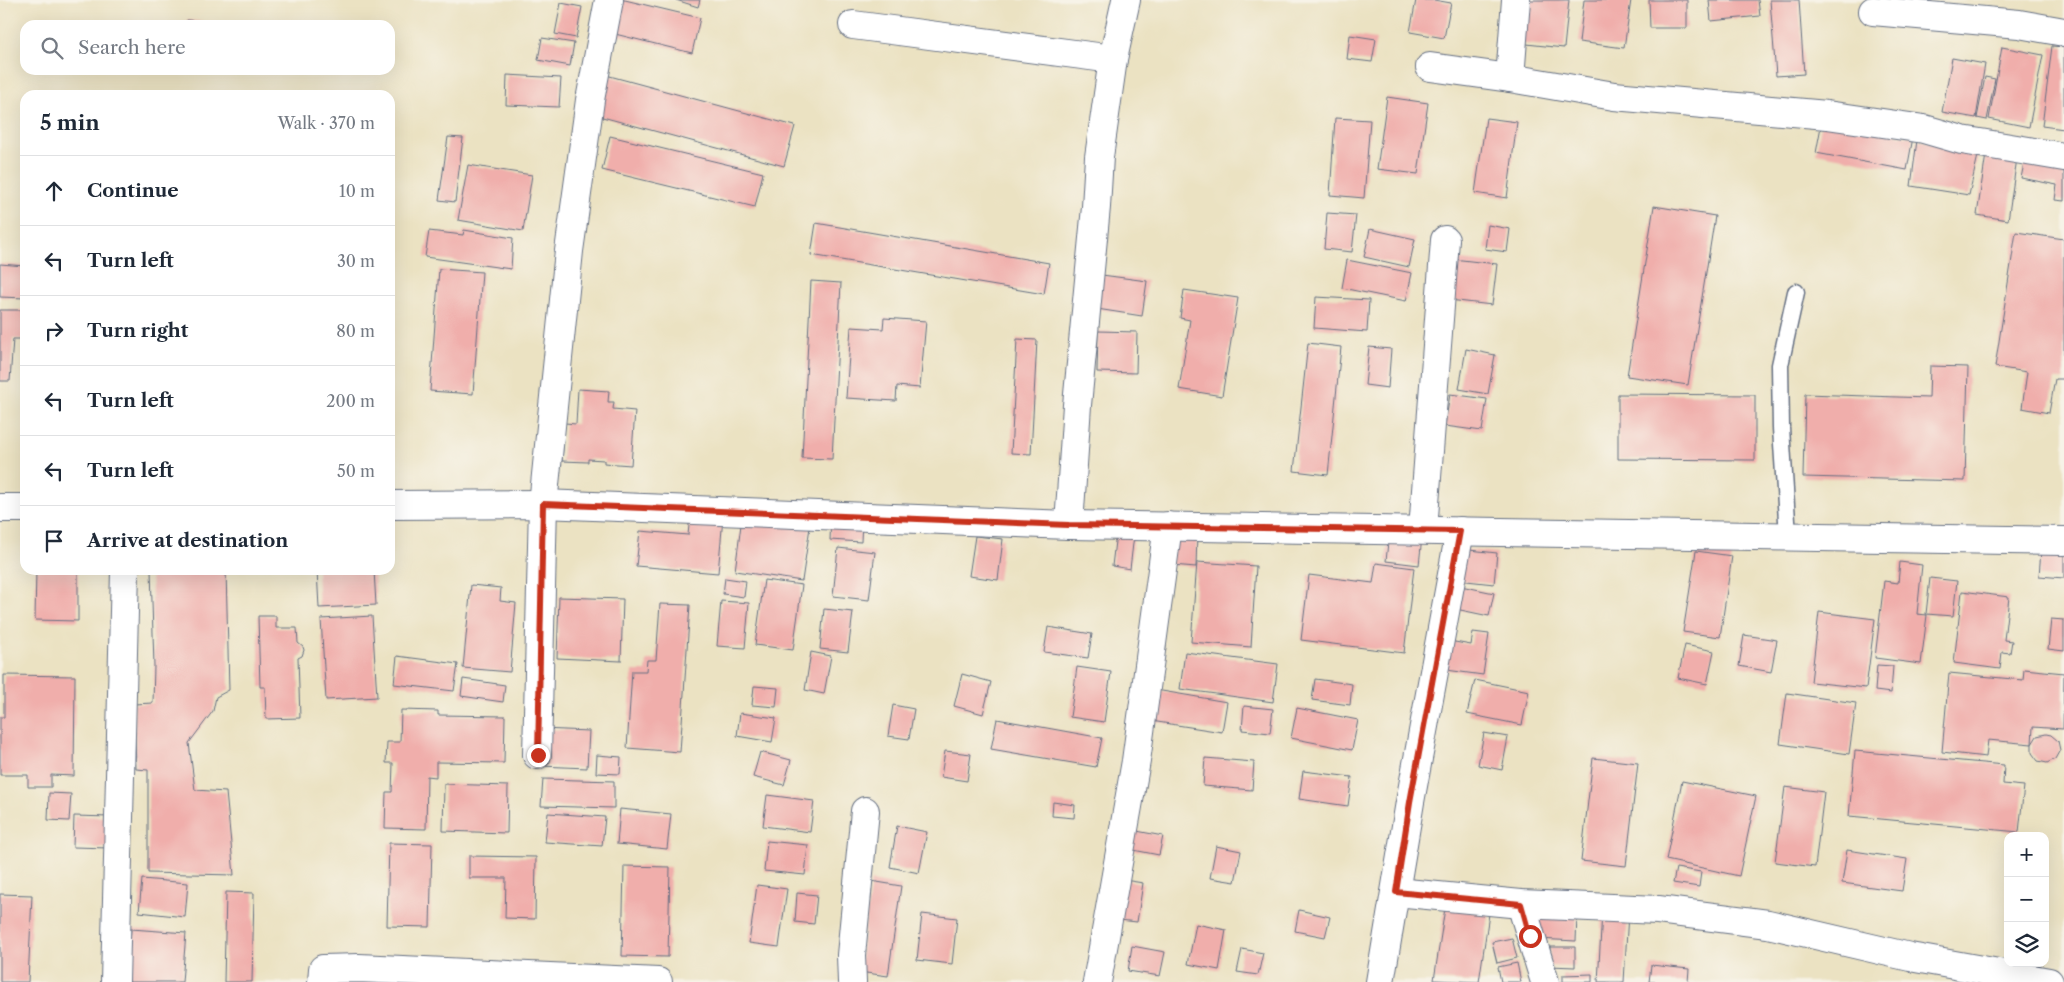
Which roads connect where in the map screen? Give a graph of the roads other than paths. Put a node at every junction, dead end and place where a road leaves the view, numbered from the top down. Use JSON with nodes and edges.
{"nodes":[{"id":1,"x":609,"y":0,"type":"edge"},
{"id":2,"x":1126,"y":0,"type":"edge"},
{"id":3,"x":1516,"y":0,"type":"edge"},
{"id":4,"x":1874,"y":11,"type":"dead end"},
{"id":5,"x":853,"y":25,"type":"dead end"},
{"id":6,"x":2064,"y":32,"type":"edge"},
{"id":7,"x":1113,"y":59,"type":"junction"},
{"id":8,"x":1430,"y":67,"type":"dead end"},
{"id":9,"x":1510,"y":78,"type":"junction"},
{"id":10,"x":2064,"y":157,"type":"edge"},
{"id":11,"x":1446,"y":240,"type":"dead end"},
{"id":12,"x":1796,"y":292,"type":"dead end"},
{"id":13,"x":543,"y":504,"type":"junction"},
{"id":14,"x":395,"y":505,"type":"edge"},
{"id":15,"x":0,"y":508,"type":"edge"},
{"id":16,"x":20,"y":508,"type":"edge"},
{"id":17,"x":1069,"y":525,"type":"junction"},
{"id":18,"x":1168,"y":526,"type":"junction"},
{"id":19,"x":1423,"y":530,"type":"junction"},
{"id":20,"x":1460,"y":531,"type":"junction"},
{"id":21,"x":1788,"y":536,"type":"junction"},
{"id":22,"x":2064,"y":540,"type":"edge"},
{"id":23,"x":125,"y":575,"type":"edge"},
{"id":24,"x":538,"y":755,"type":"dead end"},
{"id":25,"x":865,"y":811,"type":"dead end"},
{"id":26,"x":1396,"y":892,"type":"junction"},
{"id":27,"x":1521,"y":904,"type":"junction"},
{"id":28,"x":115,"y":982,"type":"edge"},
{"id":29,"x":322,"y":982,"type":"edge"},
{"id":30,"x":658,"y":982,"type":"edge"},
{"id":31,"x":852,"y":982,"type":"edge"},
{"id":32,"x":1097,"y":982,"type":"edge"},
{"id":33,"x":1380,"y":982,"type":"edge"},
{"id":34,"x":1545,"y":982,"type":"edge"},
{"id":35,"x":2049,"y":982,"type":"edge"}],
"edges":[{"from":1,"to":13,"type":"street"},
{"from":2,"to":7,"type":"street"},
{"from":3,"to":9,"type":"street"},
{"from":4,"to":6,"type":"street"},
{"from":5,"to":7,"type":"street"},
{"from":7,"to":17,"type":"street"},
{"from":8,"to":9,"type":"street"},
{"from":9,"to":10,"type":"street"},
{"from":11,"to":19,"type":"street"},
{"from":12,"to":21,"type":"lane"},
{"from":13,"to":14,"type":"street"},
{"from":13,"to":17,"type":"street"},
{"from":13,"to":24,"type":"street"},
{"from":15,"to":16,"type":"street"},
{"from":17,"to":18,"type":"street"},
{"from":18,"to":19,"type":"street"},
{"from":18,"to":32,"type":"street"},
{"from":19,"to":20,"type":"street"},
{"from":20,"to":21,"type":"street"},
{"from":20,"to":26,"type":"street"},
{"from":21,"to":22,"type":"street"},
{"from":23,"to":28,"type":"street"},
{"from":25,"to":31,"type":"street"},
{"from":26,"to":27,"type":"street"},
{"from":26,"to":33,"type":"street"},
{"from":27,"to":34,"type":"street"},
{"from":27,"to":35,"type":"street"},
{"from":29,"to":30,"type":"street"}]}
